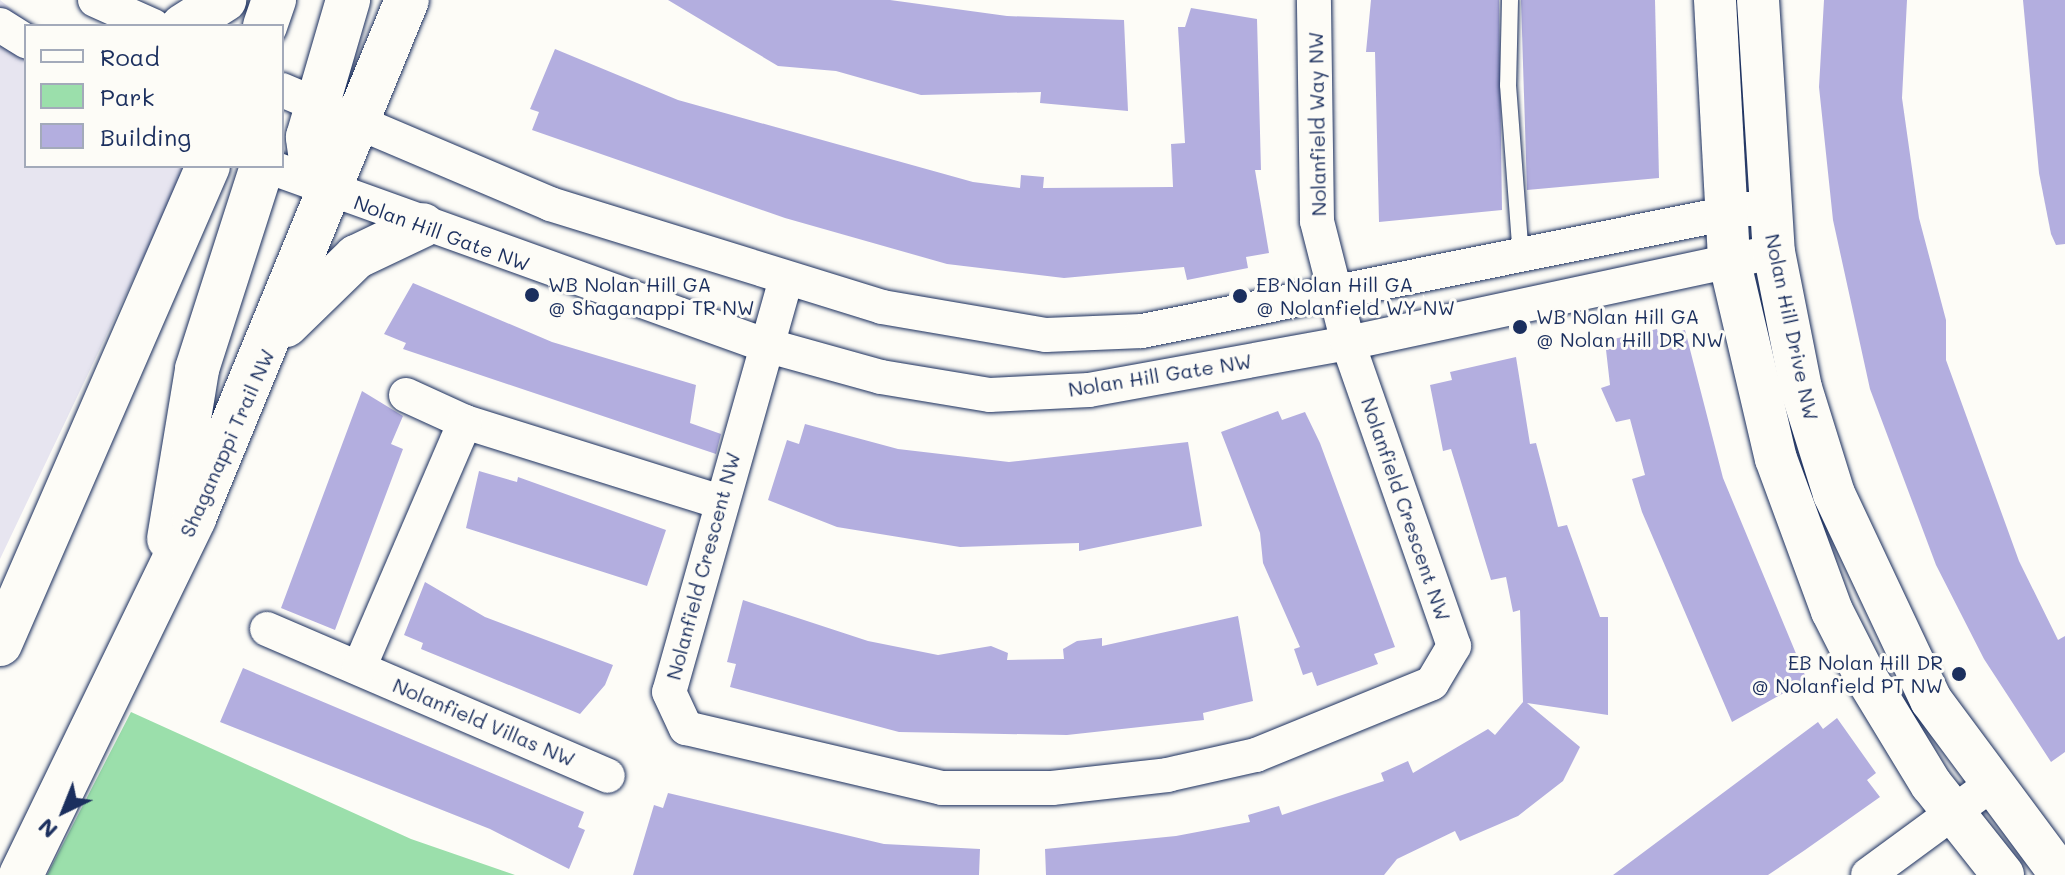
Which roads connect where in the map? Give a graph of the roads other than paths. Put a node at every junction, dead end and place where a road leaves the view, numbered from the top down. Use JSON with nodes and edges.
{"nodes":[{"id":1,"x":95,"y":0,"type":"edge"},
{"id":2,"x":224,"y":0,"type":"edge"},
{"id":3,"x":274,"y":0,"type":"edge"},
{"id":4,"x":348,"y":0,"type":"edge"},
{"id":5,"x":407,"y":0,"type":"edge"},
{"id":6,"x":1314,"y":0,"type":"edge"},
{"id":7,"x":1510,"y":0,"type":"edge"},
{"id":8,"x":1715,"y":0,"type":"edge"},
{"id":9,"x":1758,"y":0,"type":"edge"},
{"id":10,"x":149,"y":24,"type":"edge"},
{"id":11,"x":186,"y":24,"type":"edge"},
{"id":12,"x":266,"y":24,"type":"edge"},
{"id":13,"x":0,"y":25,"type":"edge"},
{"id":14,"x":24,"y":40,"type":"edge"},
{"id":15,"x":298,"y":97,"type":"edge"},
{"id":16,"x":355,"y":123,"type":"junction"},
{"id":17,"x":207,"y":168,"type":"edge"},
{"id":18,"x":263,"y":168,"type":"edge"},
{"id":19,"x":269,"y":168,"type":"edge"},
{"id":20,"x":327,"y":192,"type":"junction"},
{"id":21,"x":1769,"y":205,"type":"junction"},
{"id":22,"x":1724,"y":212,"type":"junction"},
{"id":23,"x":423,"y":225,"type":"junction"},
{"id":24,"x":1774,"y":252,"type":"junction"},
{"id":25,"x":1521,"y":258,"type":"junction"},
{"id":26,"x":1729,"y":259,"type":"junction"},
{"id":27,"x":786,"y":279,"type":"junction"},
{"id":28,"x":1336,"y":293,"type":"junction"},
{"id":29,"x":273,"y":338,"type":"junction"},
{"id":30,"x":1348,"y":343,"type":"junction"},
{"id":31,"x":762,"y":344,"type":"junction"},
{"id":32,"x":406,"y":395,"type":"dead end"},
{"id":33,"x":465,"y":422,"type":"junction"},
{"id":34,"x":720,"y":502,"type":"junction"},
{"id":35,"x":160,"y":596,"type":"junction"},
{"id":36,"x":267,"y":629,"type":"dead end"},
{"id":37,"x":0,"y":644,"type":"edge"},
{"id":38,"x":359,"y":668,"type":"junction"},
{"id":39,"x":608,"y":776,"type":"dead end"},
{"id":40,"x":1989,"y":786,"type":"junction"},
{"id":41,"x":1954,"y":816,"type":"junction"},
{"id":42,"x":21,"y":875,"type":"edge"},
{"id":43,"x":1868,"y":875,"type":"edge"},
{"id":44,"x":2003,"y":875,"type":"edge"},
{"id":45,"x":2061,"y":875,"type":"edge"}],
"edges":[{"from":1,"to":10,"type":"street"},
{"from":2,"to":11,"type":"main road"},
{"from":3,"to":12,"type":"main road"},
{"from":4,"to":15,"type":"main road"},
{"from":5,"to":16,"type":"main road","name":"Shaganappi Trail NW"},
{"from":6,"to":28,"type":"street","name":"Nolanfield Way NW"},
{"from":7,"to":25,"type":"lane"},
{"from":8,"to":22,"type":"street"},
{"from":9,"to":21,"type":"street","name":"Nolan Hill Drive NW"},
{"from":13,"to":14,"type":"street"},
{"from":15,"to":16,"type":"street"},
{"from":15,"to":20,"type":"main road"},
{"from":16,"to":20,"type":"main road","name":"Shaganappi Trail NW"},
{"from":16,"to":27,"type":"street"},
{"from":17,"to":37,"type":"main road"},
{"from":18,"to":35,"type":"main road"},
{"from":19,"to":20,"type":"street","name":"Nolan Hill Gate NW"},
{"from":20,"to":23,"type":"street","name":"Nolan Hill Gate NW"},
{"from":20,"to":29,"type":"main road","name":"Shaganappi Trail NW"},
{"from":21,"to":22,"type":"street"},
{"from":21,"to":24,"type":"street","name":"Nolan Hill Drive NW"},
{"from":22,"to":25,"type":"street"},
{"from":22,"to":26,"type":"street"},
{"from":23,"to":29,"type":"main road"},
{"from":23,"to":31,"type":"street","name":"Nolan Hill Gate NW"},
{"from":24,"to":26,"type":"street","name":"Nolan Hill Gate NW"},
{"from":24,"to":40,"type":"street","name":"Nolan Hill Drive NW"},
{"from":25,"to":28,"type":"street"},
{"from":26,"to":30,"type":"street","name":"Nolan Hill Gate NW"},
{"from":26,"to":41,"type":"street"},
{"from":27,"to":28,"type":"street"},
{"from":27,"to":31,"type":"street","name":"Nolanfield Crescent NW"},
{"from":28,"to":30,"type":"street","name":"Nolanfield Crescent NW"},
{"from":29,"to":35,"type":"main road","name":"Shaganappi Trail NW"},
{"from":30,"to":31,"type":"street","name":"Nolan Hill Gate NW"},
{"from":30,"to":34,"type":"street","name":"Nolanfield Crescent NW"},
{"from":31,"to":34,"type":"street","name":"Nolanfield Crescent NW"},
{"from":32,"to":33,"type":"street"},
{"from":33,"to":34,"type":"street"},
{"from":33,"to":38,"type":"street"},
{"from":35,"to":42,"type":"main road","name":"Shaganappi Trail NW"},
{"from":36,"to":38,"type":"street","name":"Nolanfield Villas NW"},
{"from":38,"to":39,"type":"street","name":"Nolanfield Villas NW"},
{"from":40,"to":41,"type":"street"},
{"from":40,"to":45,"type":"street","name":"Nolan Hill Drive NW"},
{"from":41,"to":43,"type":"street"},
{"from":41,"to":44,"type":"street"}]}
